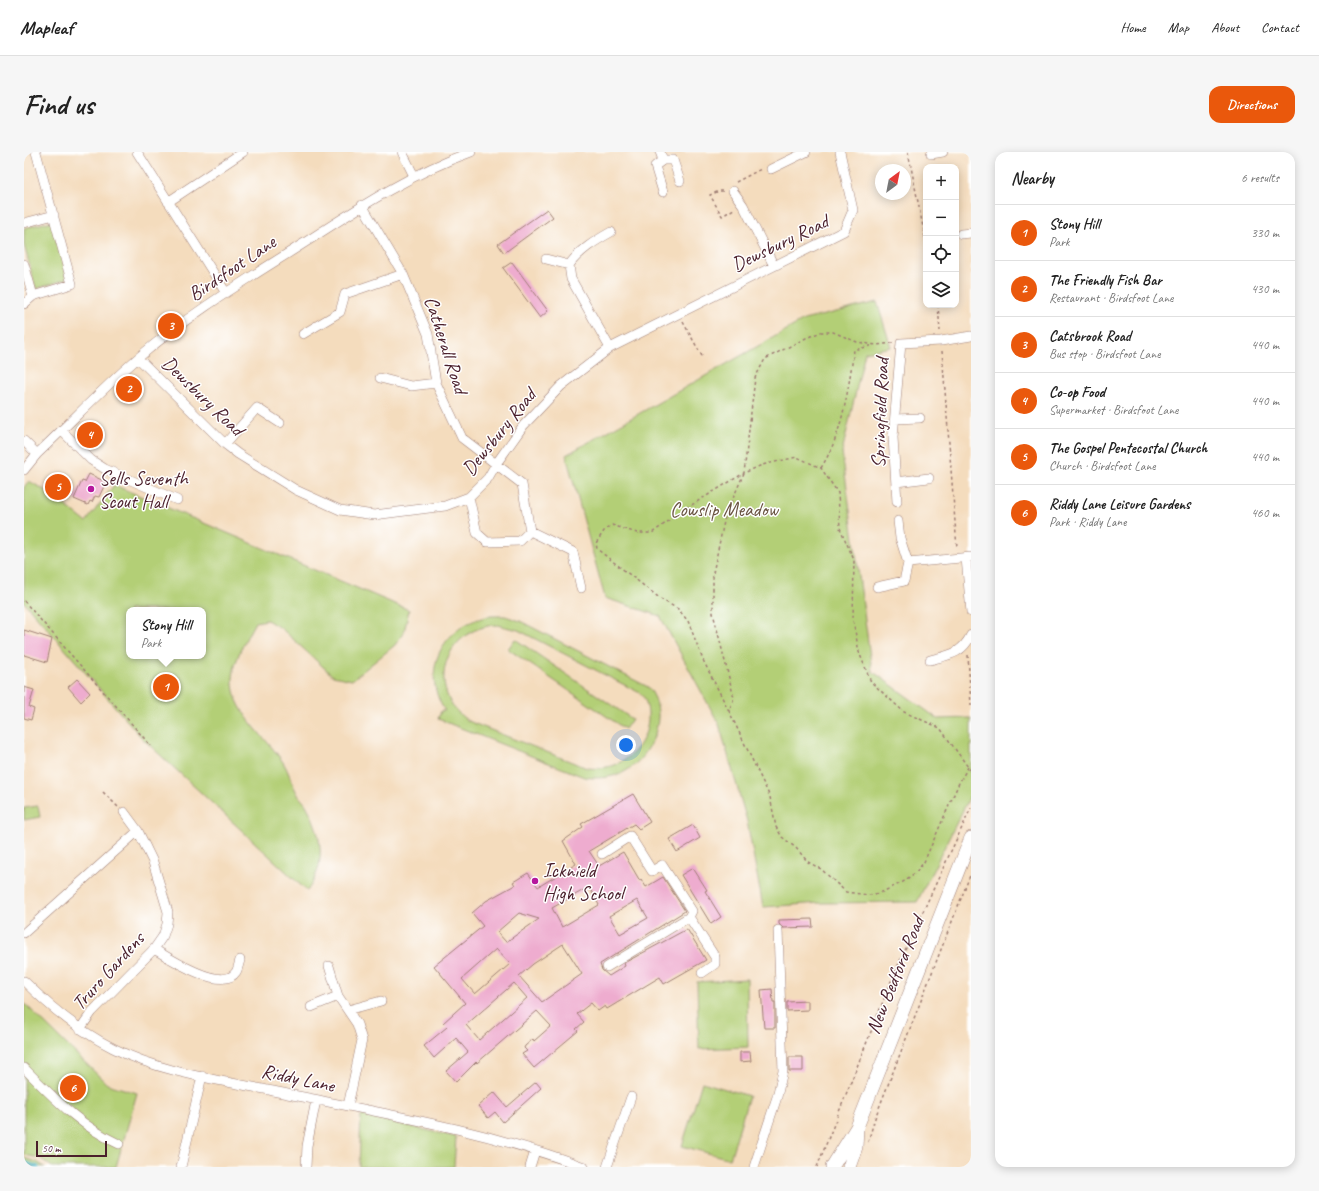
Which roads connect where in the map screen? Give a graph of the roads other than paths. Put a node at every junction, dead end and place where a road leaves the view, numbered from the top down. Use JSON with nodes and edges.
{"nodes":[{"id":1,"x":36,"y":152,"type":"edge"},
{"id":2,"x":137,"y":152,"type":"edge"},
{"id":3,"x":243,"y":152,"type":"edge"},
{"id":4,"x":402,"y":152,"type":"edge"},
{"id":5,"x":471,"y":152,"type":"edge"},
{"id":6,"x":806,"y":152,"type":"edge"},
{"id":7,"x":840,"y":152,"type":"edge"},
{"id":8,"x":943,"y":152,"type":"edge"},
{"id":9,"x":931,"y":154,"type":"dead end"},
{"id":10,"x":662,"y":156,"type":"edge"},
{"id":11,"x":771,"y":169,"type":"dead end"},
{"id":12,"x":414,"y":176,"type":"junction"},
{"id":13,"x":680,"y":181,"type":"dead end"},
{"id":14,"x":733,"y":191,"type":"dead end"},
{"id":15,"x":663,"y":192,"type":"dead end"},
{"id":16,"x":168,"y":202,"type":"junction"},
{"id":17,"x":362,"y":205,"type":"junction"},
{"id":18,"x":54,"y":215,"type":"junction"},
{"id":19,"x":24,"y":223,"type":"edge"},
{"id":20,"x":611,"y":232,"type":"dead end"},
{"id":21,"x":971,"y":233,"type":"edge"},
{"id":22,"x":961,"y":234,"type":"dead end"},
{"id":23,"x":546,"y":260,"type":"dead end"},
{"id":24,"x":24,"y":264,"type":"edge"},
{"id":25,"x":569,"y":265,"type":"junction"},
{"id":26,"x":774,"y":266,"type":"junction"},
{"id":27,"x":403,"y":274,"type":"junction"},
{"id":28,"x":226,"y":293,"type":"junction"},
{"id":29,"x":33,"y":296,"type":"junction"},
{"id":30,"x":24,"y":304,"type":"edge"},
{"id":31,"x":303,"y":334,"type":"dead end"},
{"id":32,"x":971,"y":336,"type":"edge"},
{"id":33,"x":610,"y":348,"type":"junction"},
{"id":34,"x":138,"y":358,"type":"junction"},
{"id":35,"x":380,"y":378,"type":"dead end"},
{"id":36,"x":436,"y":383,"type":"junction"},
{"id":37,"x":895,"y":418,"type":"junction"},
{"id":38,"x":920,"y":418,"type":"dead end"},
{"id":39,"x":280,"y":423,"type":"dead end"},
{"id":40,"x":62,"y":431,"type":"junction"},
{"id":41,"x":24,"y":441,"type":"edge"},
{"id":42,"x":226,"y":444,"type":"junction"},
{"id":43,"x":37,"y":454,"type":"junction"},
{"id":44,"x":496,"y":464,"type":"junction"},
{"id":45,"x":24,"y":470,"type":"edge"},
{"id":46,"x":929,"y":478,"type":"dead end"},
{"id":47,"x":896,"y":482,"type":"junction"},
{"id":48,"x":469,"y":497,"type":"junction"},
{"id":49,"x":177,"y":500,"type":"dead end"},
{"id":50,"x":897,"y":502,"type":"dead end"},
{"id":51,"x":898,"y":521,"type":"dead end"},
{"id":52,"x":530,"y":531,"type":"junction"},
{"id":53,"x":968,"y":558,"type":"edge"},
{"id":54,"x":908,"y":563,"type":"junction"},
{"id":55,"x":877,"y":587,"type":"dead end"},
{"id":56,"x":581,"y":588,"type":"dead end"},
{"id":57,"x":971,"y":612,"type":"edge"},
{"id":58,"x":969,"y":639,"type":"edge"},
{"id":59,"x":930,"y":660,"type":"dead end"},
{"id":60,"x":124,"y":812,"type":"road end"},
{"id":61,"x":138,"y":831,"type":"junction"},
{"id":62,"x":971,"y":838,"type":"edge"},
{"id":63,"x":602,"y":854,"type":"dead end"},
{"id":64,"x":689,"y":917,"type":"junction"},
{"id":65,"x":778,"y":930,"type":"dead end"},
{"id":66,"x":24,"y":933,"type":"edge"},
{"id":67,"x":154,"y":949,"type":"junction"},
{"id":68,"x":240,"y":960,"type":"dead end"},
{"id":69,"x":328,"y":966,"type":"dead end"},
{"id":70,"x":607,"y":967,"type":"dead end"},
{"id":71,"x":702,"y":973,"type":"dead end"},
{"id":72,"x":24,"y":981,"type":"edge"},
{"id":73,"x":338,"y":996,"type":"junction"},
{"id":74,"x":381,"y":1001,"type":"dead end"},
{"id":75,"x":311,"y":1007,"type":"dead end"},
{"id":76,"x":348,"y":1010,"type":"junction"},
{"id":77,"x":80,"y":1029,"type":"junction"},
{"id":78,"x":24,"y":1068,"type":"edge"},
{"id":79,"x":202,"y":1076,"type":"junction"},
{"id":80,"x":631,"y":1097,"type":"dead end"},
{"id":81,"x":316,"y":1100,"type":"junction"},
{"id":82,"x":348,"y":1106,"type":"junction"},
{"id":83,"x":857,"y":1127,"type":"junction"},
{"id":84,"x":119,"y":1144,"type":"dead end"},
{"id":85,"x":535,"y":1151,"type":"junction"},
{"id":86,"x":181,"y":1167,"type":"edge"},
{"id":87,"x":306,"y":1167,"type":"edge"},
{"id":88,"x":530,"y":1167,"type":"edge"},
{"id":89,"x":584,"y":1167,"type":"edge"},
{"id":90,"x":607,"y":1167,"type":"edge"},
{"id":91,"x":754,"y":1167,"type":"edge"},
{"id":92,"x":832,"y":1167,"type":"edge"},
{"id":93,"x":849,"y":1167,"type":"edge"}],
"edges":[{"from":1,"to":18,"type":"street"},
{"from":2,"to":16,"type":"street"},
{"from":3,"to":16,"type":"street"},
{"from":4,"to":12,"type":"street"},
{"from":5,"to":12,"type":"street","name":"Birdsfoot Lane"},
{"from":6,"to":11,"type":"street"},
{"from":7,"to":26,"type":"street","name":"Dewsbury Road"},
{"from":8,"to":9,"type":"street"},
{"from":10,"to":13,"type":"street"},
{"from":10,"to":15,"type":"street"},
{"from":12,"to":17,"type":"street","name":"Birdsfoot Lane"},
{"from":14,"to":26,"type":"street"},
{"from":16,"to":28,"type":"street"},
{"from":17,"to":27,"type":"street","name":"Catherall Road"},
{"from":17,"to":28,"type":"street","name":"Birdsfoot Lane"},
{"from":18,"to":19,"type":"street"},
{"from":18,"to":29,"type":"street"},
{"from":20,"to":25,"type":"street"},
{"from":21,"to":22,"type":"street"},
{"from":23,"to":25,"type":"street"},
{"from":24,"to":29,"type":"street"},
{"from":25,"to":33,"type":"street"},
{"from":26,"to":33,"type":"street","name":"Dewsbury Road"},
{"from":27,"to":31,"type":"street"},
{"from":27,"to":36,"type":"street","name":"Catherall Road"},
{"from":28,"to":34,"type":"street","name":"Birdsfoot Lane"},
{"from":29,"to":30,"type":"street"},
{"from":32,"to":37,"type":"street","name":"Springfield Road"},
{"from":33,"to":44,"type":"street","name":"Dewsbury Road"},
{"from":34,"to":40,"type":"street","name":"Birdsfoot Lane"},
{"from":34,"to":42,"type":"street","name":"Dewsbury Road"},
{"from":35,"to":36,"type":"street"},
{"from":36,"to":44,"type":"street","name":"Catherall Road"},
{"from":37,"to":38,"type":"street"},
{"from":37,"to":47,"type":"street","name":"Springfield Road"},
{"from":39,"to":42,"type":"street"},
{"from":40,"to":43,"type":"street","name":"Birdsfoot Lane"},
{"from":40,"to":49,"type":"street"},
{"from":41,"to":43,"type":"street"},
{"from":42,"to":48,"type":"street","name":"Dewsbury Road"},
{"from":43,"to":45,"type":"street","name":"Birdsfoot Lane"},
{"from":44,"to":48,"type":"street","name":"Dewsbury Road"},
{"from":44,"to":52,"type":"street","name":"Catherall Road"},
{"from":46,"to":47,"type":"street","name":"Springfield Road"},
{"from":47,"to":50,"type":"street","name":"Springfield Road"},
{"from":48,"to":52,"type":"street"},
{"from":51,"to":54,"type":"street"},
{"from":52,"to":56,"type":"street"},
{"from":53,"to":54,"type":"street"},
{"from":53,"to":57,"type":"street"},
{"from":54,"to":55,"type":"street"},
{"from":58,"to":59,"type":"street"},
{"from":60,"to":61,"type":"street","name":"Truro Gardens"},
{"from":61,"to":66,"type":"street"},
{"from":61,"to":67,"type":"street","name":"Truro Gardens"},
{"from":62,"to":83,"type":"highway","name":"New Bedford Road"},
{"from":63,"to":64,"type":"street"},
{"from":64,"to":70,"type":"street"},
{"from":64,"to":71,"type":"street"},
{"from":65,"to":91,"type":"street"},
{"from":67,"to":68,"type":"street"},
{"from":67,"to":77,"type":"street","name":"Truro Gardens"},
{"from":69,"to":73,"type":"street"},
{"from":72,"to":77,"type":"street","name":"Riddy Lane"},
{"from":73,"to":75,"type":"street"},
{"from":73,"to":76,"type":"street"},
{"from":74,"to":76,"type":"street"},
{"from":76,"to":82,"type":"street"},
{"from":77,"to":79,"type":"street","name":"Riddy Lane"},
{"from":78,"to":84,"type":"street"},
{"from":79,"to":81,"type":"street","name":"Riddy Lane"},
{"from":79,"to":86,"type":"street"},
{"from":80,"to":90,"type":"street"},
{"from":81,"to":82,"type":"street","name":"Riddy Lane"},
{"from":81,"to":87,"type":"street"},
{"from":82,"to":85,"type":"street","name":"Riddy Lane"},
{"from":83,"to":92,"type":"highway","name":"New Bedford Road"},
{"from":83,"to":93,"type":"highway","name":"New Bedford Road"},
{"from":85,"to":88,"type":"street"},
{"from":85,"to":89,"type":"street","name":"Riddy Lane"}]}
